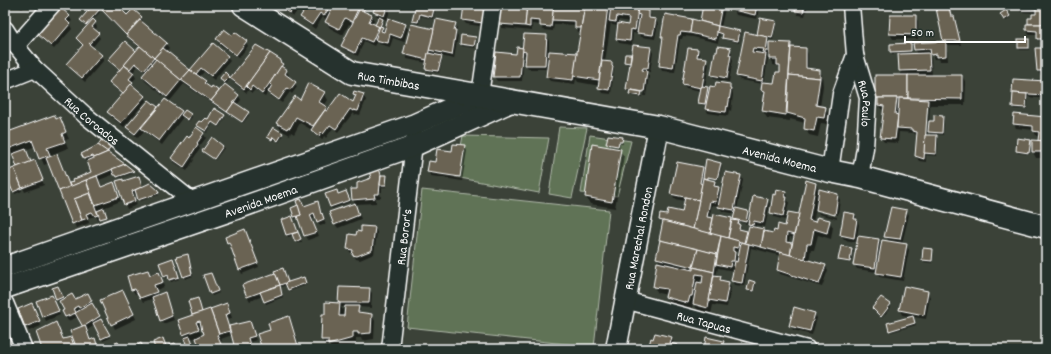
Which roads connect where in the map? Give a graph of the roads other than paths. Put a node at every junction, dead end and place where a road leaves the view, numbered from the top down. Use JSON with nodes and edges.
{"nodes":[{"id":1,"x":52,"y":5,"type":"edge"},
{"id":2,"x":244,"y":5,"type":"edge"},
{"id":3,"x":493,"y":5,"type":"edge"},
{"id":4,"x":851,"y":5,"type":"edge"},
{"id":5,"x":5,"y":29,"type":"edge"},
{"id":6,"x":16,"y":46,"type":"junction"},
{"id":7,"x":855,"y":56,"type":"junction"},
{"id":8,"x":34,"y":69,"type":"junction"},
{"id":9,"x":5,"y":81,"type":"edge"},
{"id":10,"x":480,"y":95,"type":"junction"},
{"id":11,"x":511,"y":102,"type":"junction"},
{"id":12,"x":415,"y":124,"type":"junction"},
{"id":13,"x":658,"y":127,"type":"junction"},
{"id":14,"x":414,"y":146,"type":"junction"},
{"id":15,"x":830,"y":171,"type":"junction"},
{"id":16,"x":860,"y":177,"type":"junction"},
{"id":17,"x":192,"y":201,"type":"junction"},
{"id":18,"x":1046,"y":227,"type":"edge"},
{"id":19,"x":5,"y":267,"type":"edge"},
{"id":20,"x":5,"y":288,"type":"edge"},
{"id":21,"x":625,"y":300,"type":"junction"},
{"id":22,"x":5,"y":302,"type":"edge"},
{"id":23,"x":24,"y":349,"type":"edge"},
{"id":24,"x":390,"y":349,"type":"edge"},
{"id":25,"x":616,"y":349,"type":"edge"},
{"id":26,"x":807,"y":349,"type":"edge"}],
"edges":[{"from":1,"to":6,"type":"street"},
{"from":2,"to":10,"type":"main road","name":"Rua Timbibas"},
{"from":3,"to":10,"type":"street"},
{"from":4,"to":7,"type":"street","name":"Rua Paulo"},
{"from":5,"to":6,"type":"street","name":"Rua Coroados"},
{"from":6,"to":8,"type":"street","name":"Rua Coroados"},
{"from":7,"to":15,"type":"street","name":"Rua Paulo"},
{"from":7,"to":16,"type":"street","name":"Rua Paulo"},
{"from":8,"to":9,"type":"street"},
{"from":8,"to":17,"type":"street","name":"Rua Coroados"},
{"from":10,"to":11,"type":"main road","name":"Avenida Moema"},
{"from":10,"to":12,"type":"street","name":"Avenida Moema"},
{"from":11,"to":13,"type":"main road","name":"Avenida Moema"},
{"from":11,"to":14,"type":"street","name":"Avenida Moema"},
{"from":12,"to":14,"type":"street","name":"Rua Boror's"},
{"from":12,"to":17,"type":"street","name":"Avenida Moema"},
{"from":13,"to":15,"type":"main road","name":"Avenida Moema"},
{"from":13,"to":21,"type":"street","name":"Rua Marechal Rondon"},
{"from":14,"to":20,"type":"street","name":"Avenida Moema"},
{"from":14,"to":24,"type":"street","name":"Rua Boror's"},
{"from":15,"to":16,"type":"main road","name":"Avenida Moema"},
{"from":16,"to":18,"type":"main road","name":"Avenida Moema"},
{"from":17,"to":19,"type":"street","name":"Avenida Moema"},
{"from":21,"to":25,"type":"street","name":"Rua Marechal Rondon"},
{"from":21,"to":26,"type":"street","name":"Rua Tapuas"},
{"from":22,"to":23,"type":"street"}]}
